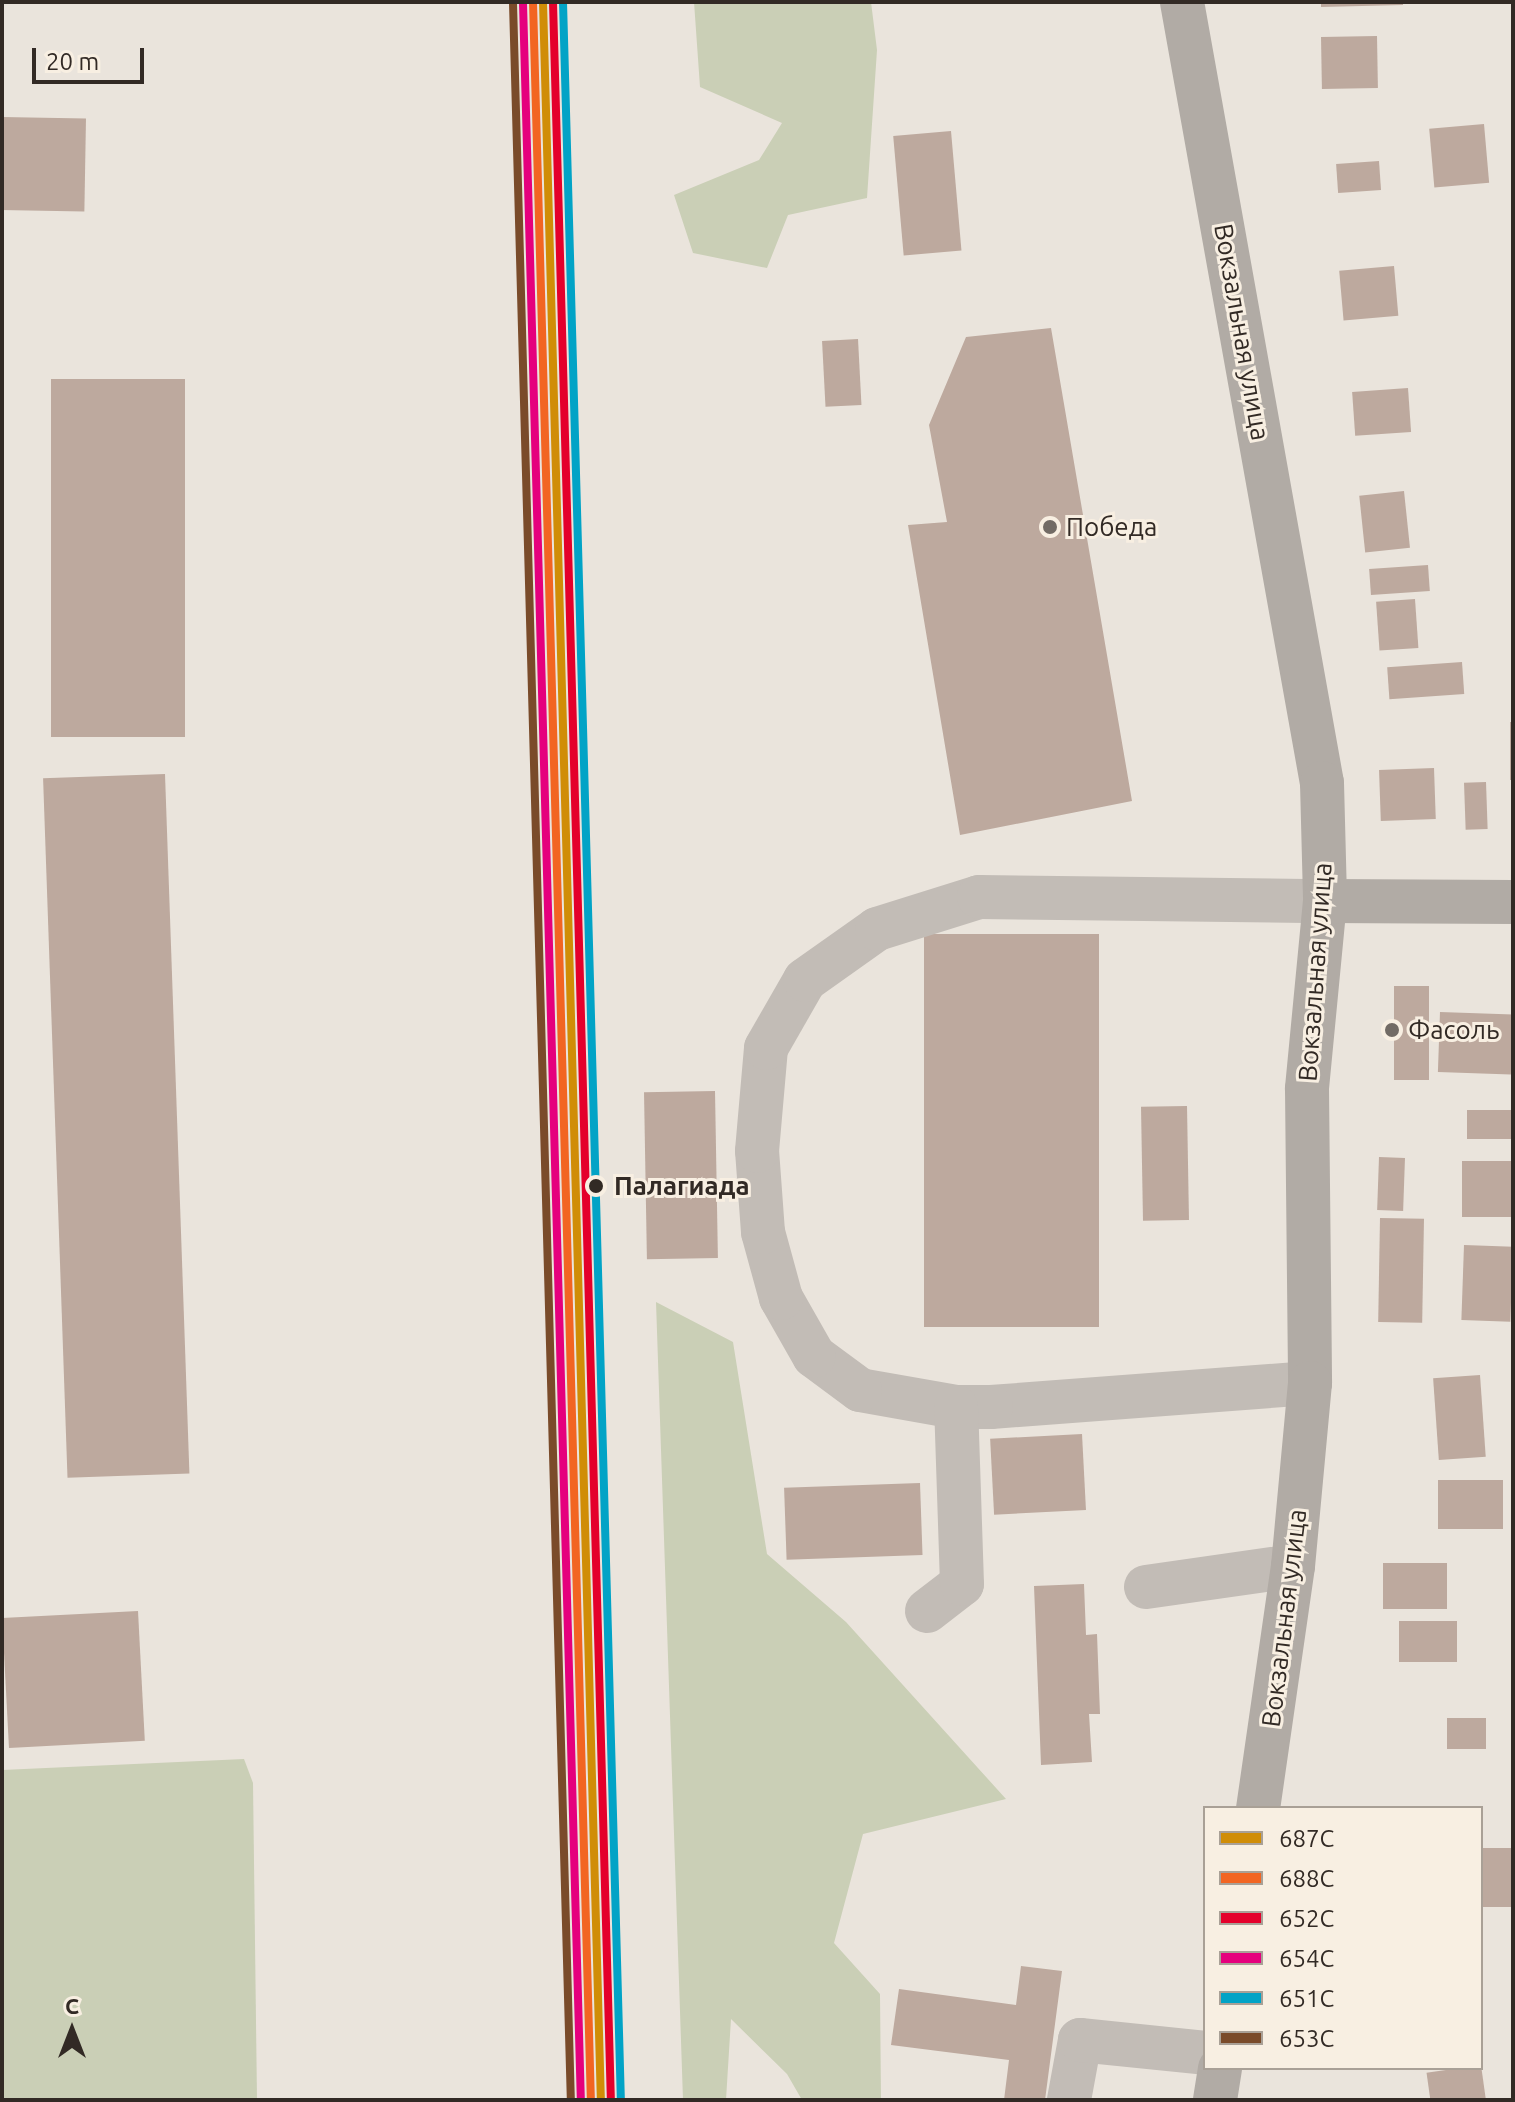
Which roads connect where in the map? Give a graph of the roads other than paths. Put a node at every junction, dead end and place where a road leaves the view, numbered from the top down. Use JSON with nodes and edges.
{"nodes":[{"id":1,"x":1182,"y":2,"type":"edge"},
{"id":2,"x":1325,"y":901,"type":"junction"},
{"id":3,"x":1513,"y":902,"type":"edge"},
{"id":4,"x":1310,"y":1383,"type":"junction"},
{"id":5,"x":956,"y":1407,"type":"junction"},
{"id":6,"x":1293,"y":1566,"type":"junction"},
{"id":7,"x":1146,"y":1587,"type":"dead end"},
{"id":8,"x":927,"y":1611,"type":"dead end"},
{"id":9,"x":1258,"y":1806,"type":"edge"},
{"id":10,"x":1203,"y":2053,"type":"edge"},
{"id":11,"x":1220,"y":2070,"type":"edge"},
{"id":12,"x":1069,"y":2100,"type":"edge"},
{"id":13,"x":1215,"y":2100,"type":"edge"}],
"edges":[{"from":1,"to":2,"type":"main road","name":"Вокзальная улица"},
{"from":2,"to":3,"type":"main road"},
{"from":2,"to":4,"type":"main road","name":"Вокзальная улица"},
{"from":2,"to":5,"type":"street"},
{"from":4,"to":5,"type":"street"},
{"from":4,"to":6,"type":"main road","name":"Вокзальная улица"},
{"from":5,"to":8,"type":"street"},
{"from":6,"to":7,"type":"street"},
{"from":6,"to":9,"type":"main road","name":"Вокзальная улица"},
{"from":10,"to":12,"type":"street"},
{"from":11,"to":13,"type":"main road"}]}
